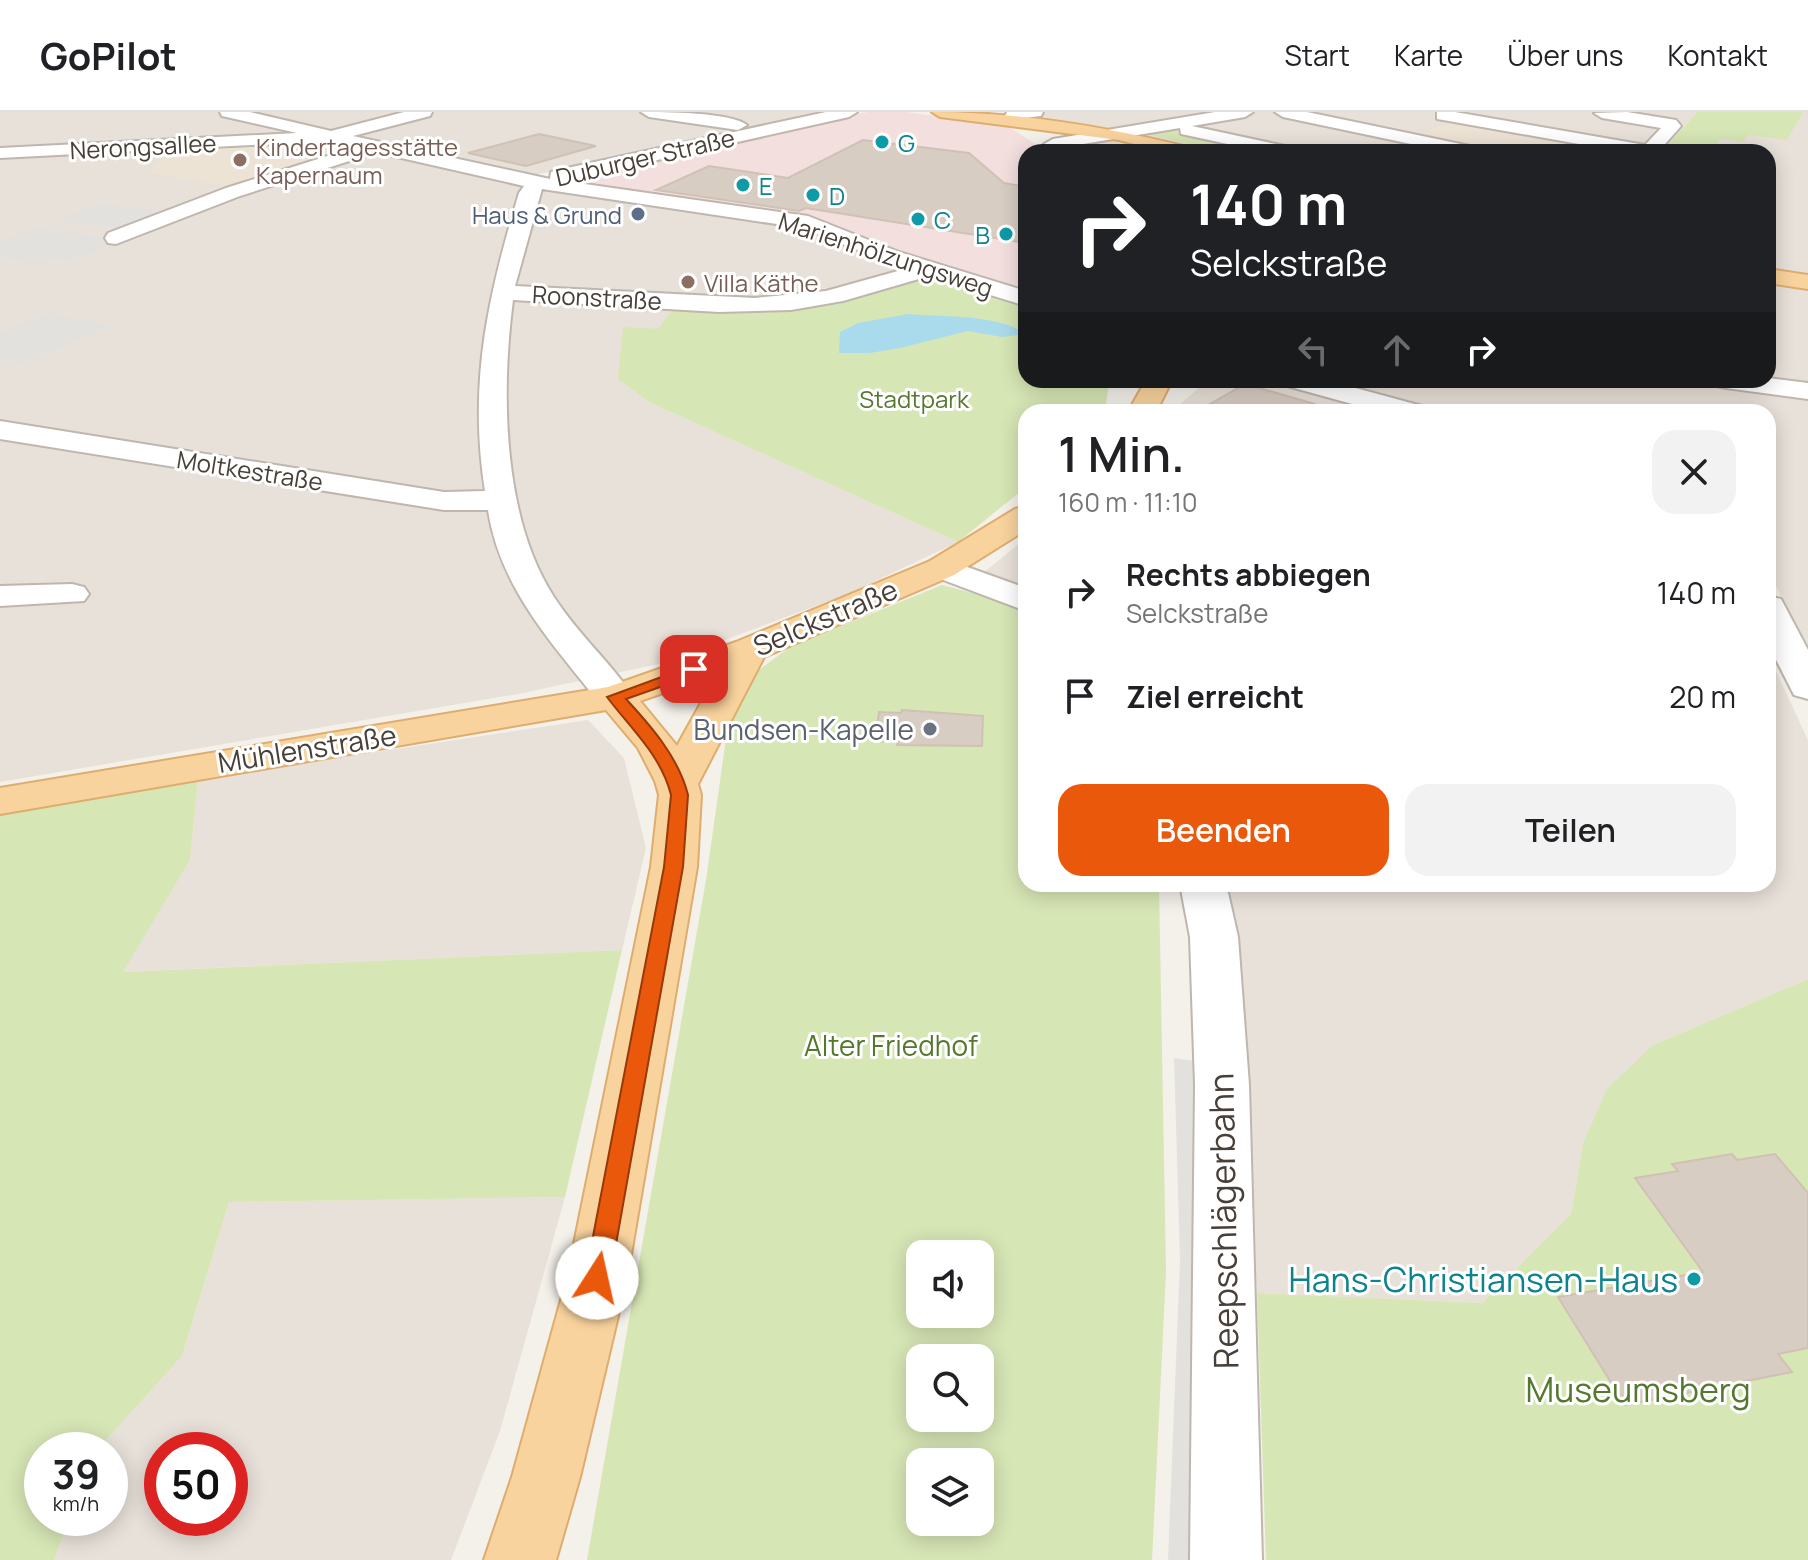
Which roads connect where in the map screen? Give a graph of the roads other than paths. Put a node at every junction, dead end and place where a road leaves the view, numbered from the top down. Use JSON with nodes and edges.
{"nodes":[{"id":1,"x":228,"y":112,"type":"edge"},
{"id":2,"x":424,"y":112,"type":"edge"},
{"id":3,"x":649,"y":112,"type":"edge"},
{"id":4,"x":849,"y":112,"type":"edge"},
{"id":5,"x":940,"y":112,"type":"edge"},
{"id":6,"x":1283,"y":112,"type":"edge"},
{"id":7,"x":1595,"y":112,"type":"edge"},
{"id":8,"x":1234,"y":113,"type":"edge"},
{"id":9,"x":1019,"y":116,"type":"edge"},
{"id":10,"x":1435,"y":118,"type":"edge"},
{"id":11,"x":1169,"y":126,"type":"junction"},
{"id":12,"x":765,"y":130,"type":"junction"},
{"id":13,"x":1386,"y":134,"type":"junction"},
{"id":14,"x":1119,"y":135,"type":"junction"},
{"id":15,"x":334,"y":136,"type":"junction"},
{"id":16,"x":1053,"y":144,"type":"edge"},
{"id":17,"x":1077,"y":144,"type":"edge"},
{"id":18,"x":1154,"y":144,"type":"edge"},
{"id":19,"x":1253,"y":144,"type":"edge"},
{"id":20,"x":1435,"y":144,"type":"edge"},
{"id":21,"x":1604,"y":144,"type":"edge"},
{"id":22,"x":1655,"y":144,"type":"edge"},
{"id":23,"x":377,"y":146,"type":"junction"},
{"id":24,"x":0,"y":153,"type":"edge"},
{"id":25,"x":537,"y":183,"type":"junction"},
{"id":26,"x":116,"y":238,"type":"dead end"},
{"id":27,"x":928,"y":269,"type":"junction"},
{"id":28,"x":1776,"y":277,"type":"edge"},
{"id":29,"x":1808,"y":282,"type":"edge"},
{"id":30,"x":502,"y":293,"type":"junction"},
{"id":31,"x":1018,"y":297,"type":"edge"},
{"id":32,"x":1776,"y":387,"type":"edge"},
{"id":33,"x":1325,"y":388,"type":"edge"},
{"id":34,"x":1808,"y":391,"type":"edge"},
{"id":35,"x":1383,"y":404,"type":"edge"},
{"id":36,"x":0,"y":430,"type":"edge"},
{"id":37,"x":500,"y":500,"type":"junction"},
{"id":38,"x":1018,"y":521,"type":"edge"},
{"id":39,"x":942,"y":568,"type":"junction"},
{"id":40,"x":72,"y":594,"type":"dead end"},
{"id":41,"x":0,"y":596,"type":"edge"},
{"id":42,"x":1018,"y":597,"type":"edge"},
{"id":43,"x":1776,"y":623,"type":"edge"},
{"id":44,"x":749,"y":650,"type":"junction"},
{"id":45,"x":1808,"y":687,"type":"edge"},
{"id":46,"x":615,"y":697,"type":"junction"},
{"id":47,"x":677,"y":784,"type":"junction"},
{"id":48,"x":0,"y":801,"type":"edge"},
{"id":49,"x":1205,"y":892,"type":"edge"},
{"id":50,"x":520,"y":1560,"type":"edge"},
{"id":51,"x":1226,"y":1560,"type":"edge"}],
"edges":[{"from":1,"to":15,"type":"street","name":"Marienhölzungsweg"},
{"from":2,"to":15,"type":"street"},
{"from":3,"to":12,"type":"street"},
{"from":4,"to":12,"type":"street","name":"Duburger Straße"},
{"from":5,"to":9,"type":"main road"},
{"from":6,"to":13,"type":"street"},
{"from":7,"to":22,"type":"street"},
{"from":8,"to":11,"type":"street"},
{"from":9,"to":14,"type":"main road"},
{"from":9,"to":16,"type":"main road"},
{"from":10,"to":13,"type":"street"},
{"from":10,"to":21,"type":"street"},
{"from":11,"to":14,"type":"street"},
{"from":11,"to":19,"type":"street"},
{"from":12,"to":25,"type":"street","name":"Duburger Straße"},
{"from":13,"to":20,"type":"street"},
{"from":14,"to":17,"type":"street"},
{"from":14,"to":18,"type":"main road"},
{"from":15,"to":23,"type":"street","name":"Marienhölzungsweg"},
{"from":15,"to":24,"type":"street","name":"Nerongsallee"},
{"from":23,"to":25,"type":"street","name":"Marienhölzungsweg"},
{"from":23,"to":26,"type":"street"},
{"from":25,"to":27,"type":"street","name":"Marienhölzungsweg"},
{"from":25,"to":30,"type":"street"},
{"from":27,"to":30,"type":"street","name":"Roonstraße"},
{"from":27,"to":31,"type":"street","name":"Marienhölzungsweg"},
{"from":28,"to":29,"type":"main road"},
{"from":30,"to":37,"type":"street"},
{"from":32,"to":34,"type":"street"},
{"from":33,"to":35,"type":"street"},
{"from":36,"to":37,"type":"street","name":"Moltkestraße"},
{"from":37,"to":46,"type":"street"},
{"from":38,"to":39,"type":"main road","name":"Selckstraße"},
{"from":39,"to":42,"type":"street"},
{"from":39,"to":44,"type":"main road","name":"Selckstraße"},
{"from":40,"to":41,"type":"street"},
{"from":43,"to":45,"type":"street"},
{"from":44,"to":46,"type":"main road","name":"Selckstraße"},
{"from":44,"to":47,"type":"main road"},
{"from":46,"to":47,"type":"main road"},
{"from":46,"to":48,"type":"main road","name":"Mühlenstraße"},
{"from":47,"to":50,"type":"main road"},
{"from":49,"to":51,"type":"street","name":"Reepschlägerbahn"}]}
